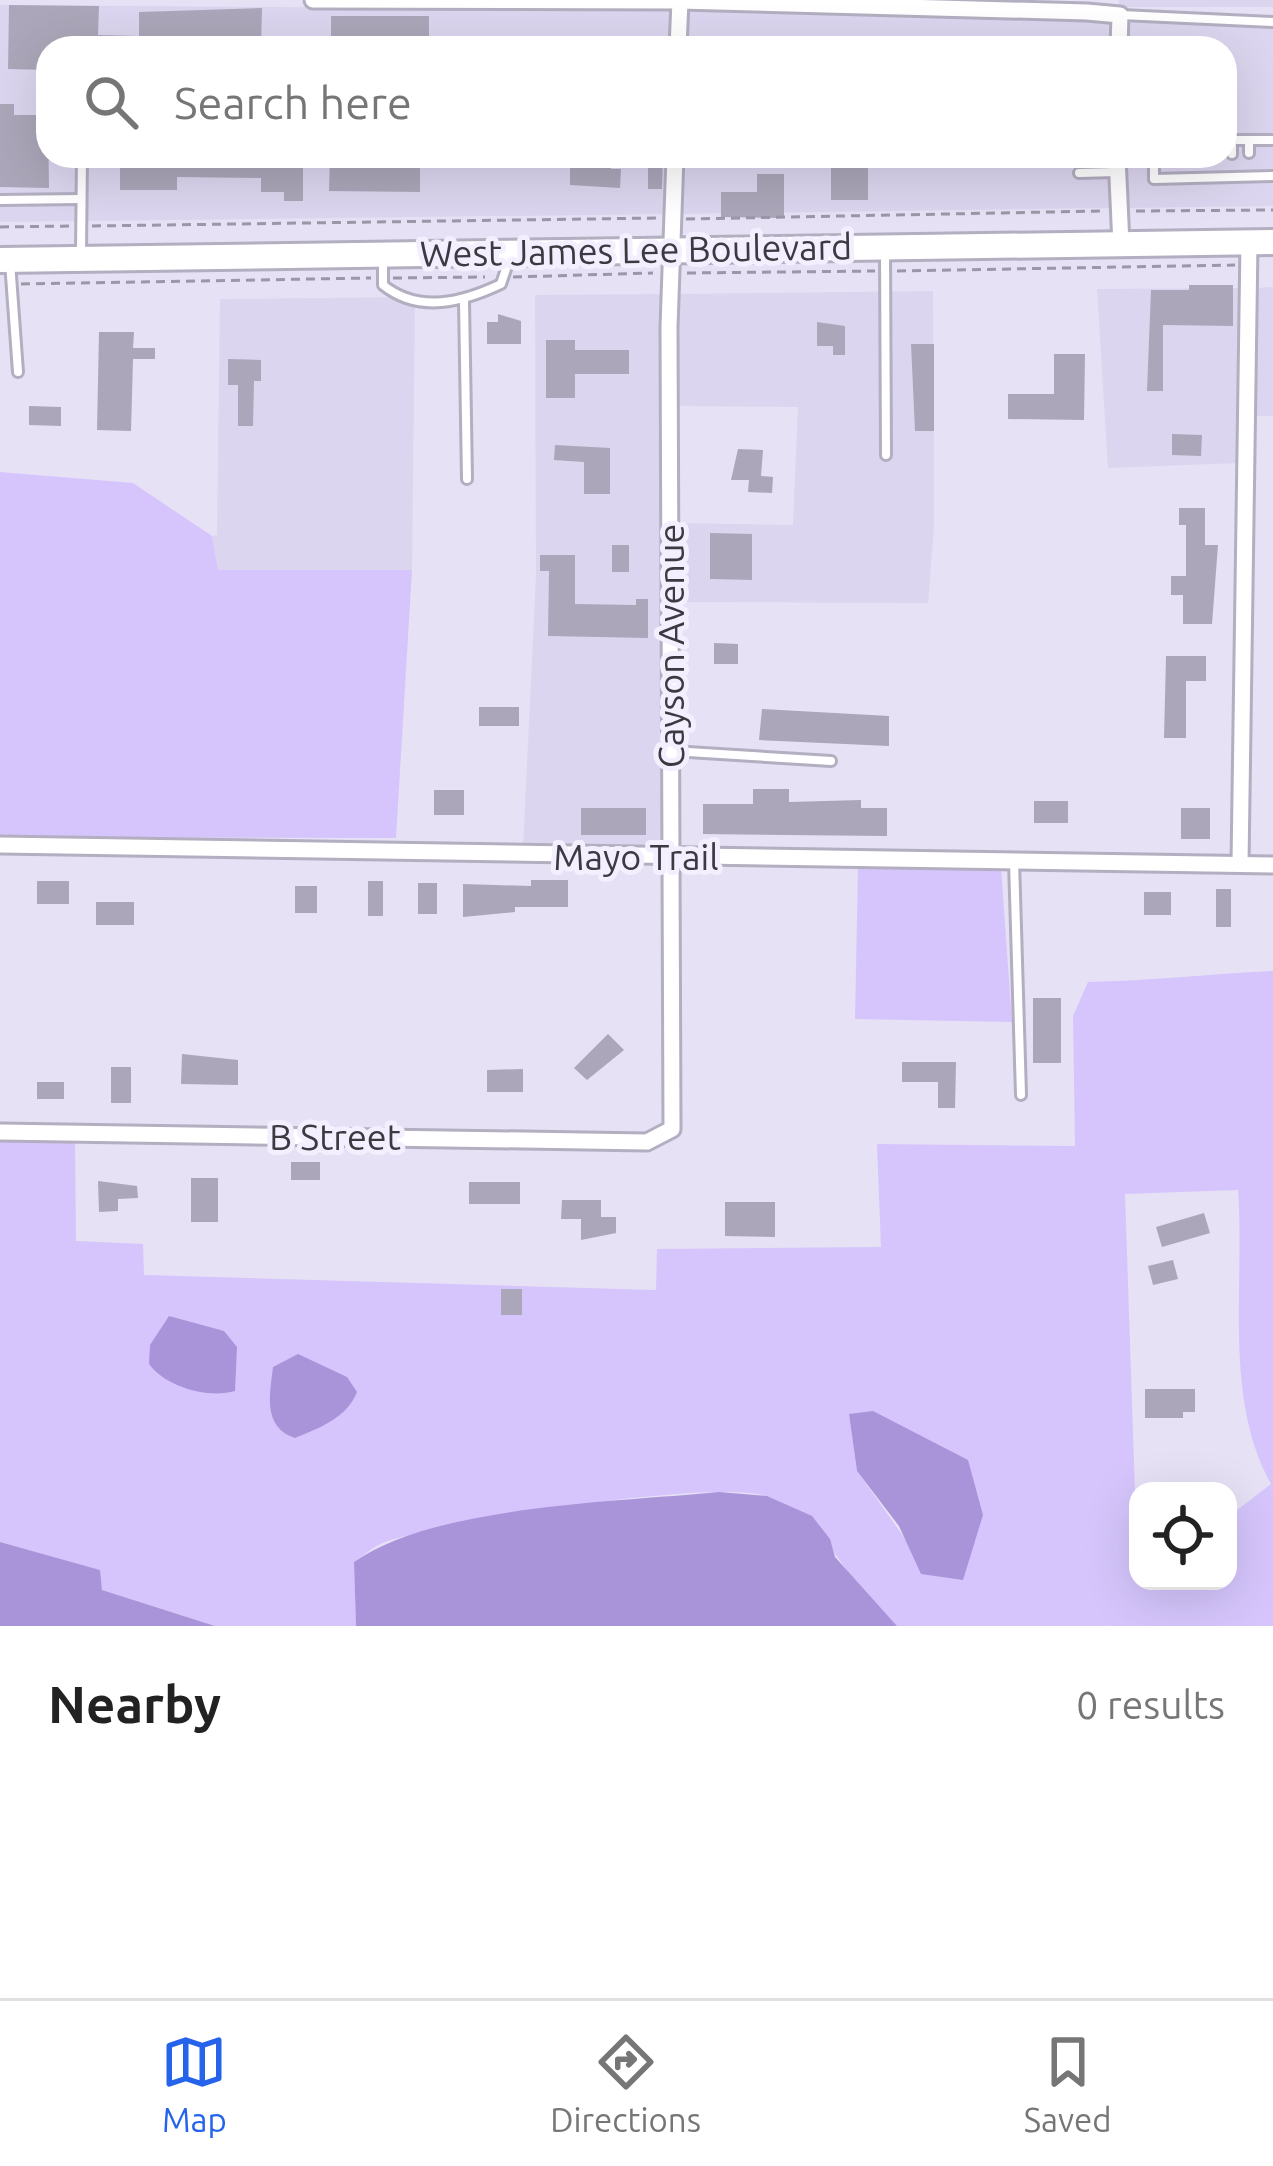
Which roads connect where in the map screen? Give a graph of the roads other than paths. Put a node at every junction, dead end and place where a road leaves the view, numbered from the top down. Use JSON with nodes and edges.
{"nodes":[{"id":1,"x":313,"y":0,"type":"edge"},
{"id":2,"x":477,"y":1,"type":"edge"},
{"id":3,"x":680,"y":2,"type":"edge"},
{"id":4,"x":1120,"y":15,"type":"junction"},
{"id":5,"x":1273,"y":22,"type":"edge"},
{"id":6,"x":679,"y":36,"type":"edge"},
{"id":7,"x":1119,"y":36,"type":"edge"},
{"id":8,"x":1237,"y":140,"type":"edge"},
{"id":9,"x":1249,"y":140,"type":"junction"},
{"id":10,"x":1273,"y":140,"type":"edge"},
{"id":11,"x":1249,"y":153,"type":"dead end"},
{"id":12,"x":1250,"y":165,"type":"dead end"},
{"id":13,"x":82,"y":168,"type":"edge"},
{"id":14,"x":674,"y":168,"type":"edge"},
{"id":15,"x":1098,"y":168,"type":"edge"},
{"id":16,"x":1116,"y":168,"type":"edge"},
{"id":17,"x":1154,"y":168,"type":"edge"},
{"id":18,"x":1079,"y":172,"type":"dead end"},
{"id":19,"x":1273,"y":176,"type":"edge"},
{"id":20,"x":1250,"y":177,"type":"junction"},
{"id":21,"x":81,"y":199,"type":"junction"},
{"id":22,"x":0,"y":200,"type":"edge"},
{"id":23,"x":1121,"y":244,"type":"junction"},
{"id":24,"x":1257,"y":250,"type":"edge"},
{"id":25,"x":509,"y":251,"type":"junction"},
{"id":26,"x":81,"y":259,"type":"junction"},
{"id":27,"x":885,"y":259,"type":"junction"},
{"id":28,"x":672,"y":262,"type":"junction"},
{"id":29,"x":383,"y":265,"type":"junction"},
{"id":30,"x":7,"y":268,"type":"edge"},
{"id":31,"x":464,"y":301,"type":"junction"},
{"id":32,"x":18,"y":372,"type":"dead end"},
{"id":33,"x":886,"y":454,"type":"dead end"},
{"id":34,"x":466,"y":478,"type":"dead end"},
{"id":35,"x":671,"y":751,"type":"junction"},
{"id":36,"x":831,"y":761,"type":"dead end"},
{"id":37,"x":0,"y":845,"type":"edge"},
{"id":38,"x":671,"y":856,"type":"junction"},
{"id":39,"x":1014,"y":860,"type":"junction"},
{"id":40,"x":1240,"y":864,"type":"junction"},
{"id":41,"x":1273,"y":865,"type":"edge"},
{"id":42,"x":1021,"y":1095,"type":"dead end"},
{"id":43,"x":0,"y":1132,"type":"edge"},
{"id":44,"x":668,"y":1134,"type":"joint"}],
"edges":[{"from":1,"to":2,"type":"street"},
{"from":2,"to":3,"type":"street"},
{"from":3,"to":4,"type":"street"},
{"from":3,"to":6,"type":"street"},
{"from":4,"to":5,"type":"lane"},
{"from":4,"to":7,"type":"street"},
{"from":8,"to":9,"type":"lane"},
{"from":9,"to":10,"type":"lane"},
{"from":9,"to":11,"type":"lane"},
{"from":12,"to":20,"type":"lane"},
{"from":13,"to":21,"type":"lane"},
{"from":14,"to":28,"type":"street","name":"Cayson Avenue"},
{"from":15,"to":18,"type":"lane"},
{"from":16,"to":23,"type":"street"},
{"from":17,"to":20,"type":"lane"},
{"from":19,"to":20,"type":"lane"},
{"from":21,"to":22,"type":"lane"},
{"from":21,"to":26,"type":"lane"},
{"from":23,"to":24,"type":"main road","name":"West James Lee Boulevard"},
{"from":23,"to":27,"type":"main road","name":"West James Lee Boulevard"},
{"from":24,"to":40,"type":"street"},
{"from":25,"to":28,"type":"main road","name":"West James Lee Boulevard"},
{"from":25,"to":29,"type":"main road","name":"West James Lee Boulevard"},
{"from":25,"to":31,"type":"lane"},
{"from":26,"to":29,"type":"main road","name":"West James Lee Boulevard"},
{"from":26,"to":30,"type":"main road","name":"West James Lee Boulevard"},
{"from":27,"to":28,"type":"main road","name":"West James Lee Boulevard"},
{"from":27,"to":33,"type":"lane"},
{"from":28,"to":35,"type":"street","name":"Cayson Avenue"},
{"from":29,"to":31,"type":"lane"},
{"from":30,"to":32,"type":"lane"},
{"from":31,"to":34,"type":"lane"},
{"from":35,"to":36,"type":"lane"},
{"from":35,"to":38,"type":"street","name":"Cayson Avenue"},
{"from":37,"to":38,"type":"street","name":"Mayo Trail"},
{"from":38,"to":39,"type":"street","name":"Mayo Trail"},
{"from":38,"to":44,"type":"street","name":"Cayson Avenue"},
{"from":39,"to":40,"type":"street","name":"Mayo Trail"},
{"from":39,"to":42,"type":"lane"},
{"from":40,"to":41,"type":"street","name":"Mayo Trail"},
{"from":43,"to":44,"type":"street","name":"B Street"}]}
